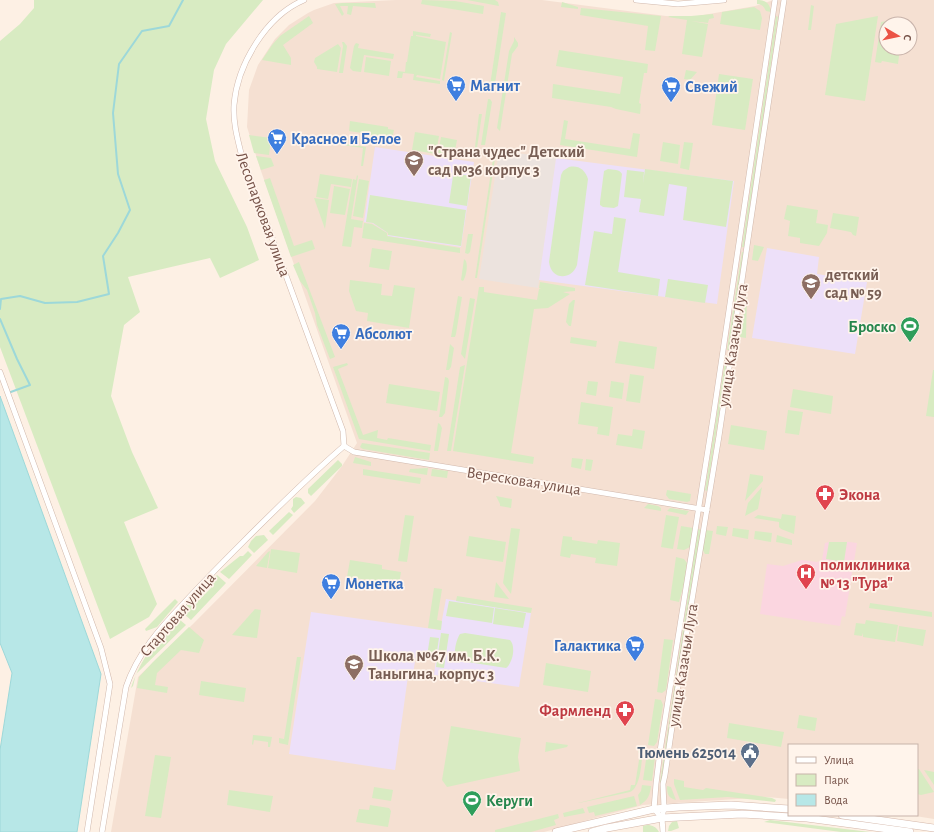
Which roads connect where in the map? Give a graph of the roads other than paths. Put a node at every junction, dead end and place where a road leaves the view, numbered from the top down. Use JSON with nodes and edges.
{"nodes":[{"id":1,"x":304,"y":0,"type":"edge"},
{"id":2,"x":636,"y":0,"type":"edge"},
{"id":3,"x":724,"y":0,"type":"edge"},
{"id":4,"x":775,"y":0,"type":"edge"},
{"id":5,"x":784,"y":0,"type":"edge"},
{"id":6,"x":0,"y":372,"type":"edge"},
{"id":7,"x":344,"y":446,"type":"junction"},
{"id":8,"x":698,"y":508,"type":"junction"},
{"id":9,"x":707,"y":510,"type":"junction"},
{"id":10,"x":664,"y":808,"type":"junction"},
{"id":11,"x":654,"y":809,"type":"junction"},
{"id":12,"x":788,"y":809,"type":"edge"},
{"id":13,"x":849,"y":816,"type":"edge"},
{"id":14,"x":662,"y":818,"type":"junction"},
{"id":15,"x":934,"y":828,"type":"edge"},
{"id":16,"x":87,"y":832,"type":"edge"},
{"id":17,"x":102,"y":832,"type":"edge"},
{"id":18,"x":556,"y":832,"type":"edge"},
{"id":19,"x":592,"y":832,"type":"edge"},
{"id":20,"x":663,"y":832,"type":"edge"},
{"id":21,"x":910,"y":832,"type":"edge"}],
"edges":[{"from":1,"to":7,"type":"street","name":"Лесопарковая улица"},
{"from":2,"to":3,"type":"street"},
{"from":4,"to":8,"type":"street","name":"улица Казачьи Луга"},
{"from":5,"to":9,"type":"street","name":"улица Казачьи Луга"},
{"from":6,"to":16,"type":"street"},
{"from":7,"to":8,"type":"street","name":"Вересковая улица"},
{"from":7,"to":17,"type":"street","name":"Стартовая улица"},
{"from":8,"to":9,"type":"street","name":"Вересковая улица"},
{"from":8,"to":11,"type":"street","name":"улица Казачьи Луга"},
{"from":9,"to":10,"type":"street","name":"улица Казачьи Луга"},
{"from":10,"to":11,"type":"main road"},
{"from":10,"to":12,"type":"main road"},
{"from":10,"to":14,"type":"street","name":"улица Казачьи Луга"},
{"from":11,"to":14,"type":"street"},
{"from":11,"to":18,"type":"main road"},
{"from":13,"to":15,"type":"main road"},
{"from":14,"to":19,"type":"main road"},
{"from":14,"to":20,"type":"street","name":"улица Казачьи Луга"},
{"from":14,"to":21,"type":"main road"}]}
